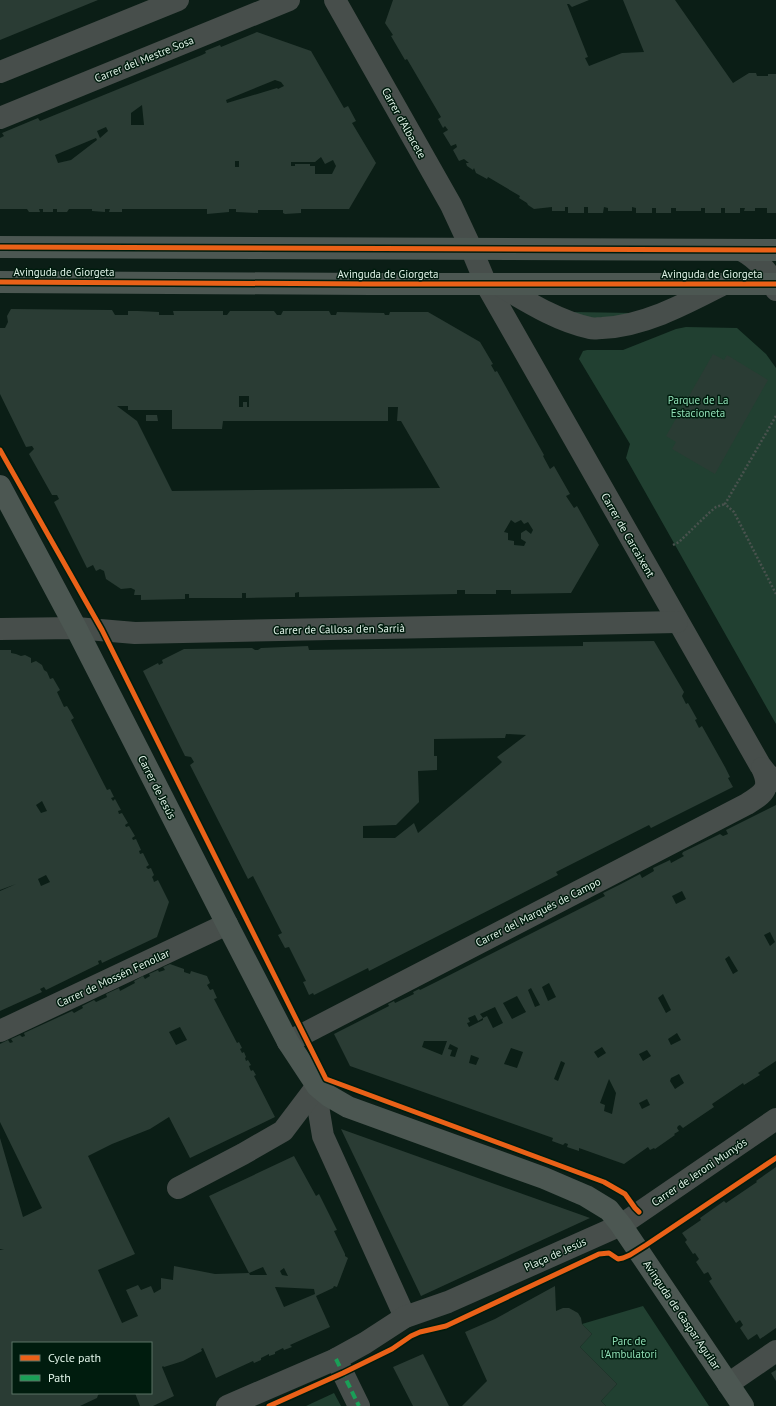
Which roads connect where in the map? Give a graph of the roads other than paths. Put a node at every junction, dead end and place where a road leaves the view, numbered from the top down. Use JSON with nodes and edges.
{"nodes":[{"id":1,"x":178,"y":0,"type":"edge"},
{"id":2,"x":289,"y":0,"type":"edge"},
{"id":3,"x":335,"y":0,"type":"edge"},
{"id":4,"x":0,"y":72,"type":"edge"},
{"id":5,"x":0,"y":118,"type":"edge"},
{"id":6,"x":0,"y":247,"type":"edge"},
{"id":7,"x":471,"y":248,"type":"junction"},
{"id":8,"x":741,"y":250,"type":"junction"},
{"id":9,"x":776,"y":250,"type":"edge"},
{"id":10,"x":0,"y":282,"type":"edge"},
{"id":11,"x":491,"y":284,"type":"junction"},
{"id":12,"x":724,"y":284,"type":"junction"},
{"id":13,"x":775,"y":286,"type":"edge"},
{"id":14,"x":0,"y":486,"type":"edge"},
{"id":15,"x":677,"y":622,"type":"junction"},
{"id":16,"x":76,"y":628,"type":"junction"},
{"id":17,"x":0,"y":629,"type":"edge"},
{"id":18,"x":772,"y":777,"type":"edge"},
{"id":19,"x":226,"y":924,"type":"junction"},
{"id":20,"x":0,"y":1031,"type":"edge"},
{"id":21,"x":288,"y":1042,"type":"junction"},
{"id":22,"x":317,"y":1086,"type":"junction"},
{"id":23,"x":776,"y":1119,"type":"edge"},
{"id":24,"x":178,"y":1188,"type":"dead end"},
{"id":25,"x":621,"y":1225,"type":"junction"},
{"id":26,"x":405,"y":1317,"type":"junction"},
{"id":27,"x":776,"y":1350,"type":"edge"},
{"id":28,"x":336,"y":1359,"type":"junction"},
{"id":29,"x":728,"y":1384,"type":"junction"},
{"id":30,"x":227,"y":1406,"type":"edge"},
{"id":31,"x":359,"y":1406,"type":"edge"},
{"id":32,"x":743,"y":1406,"type":"edge"}],
"edges":[{"from":1,"to":4,"type":"street"},
{"from":2,"to":5,"type":"street","name":"Carrer del Mestre Sosa"},
{"from":3,"to":7,"type":"street","name":"Carrer d'Albacete"},
{"from":6,"to":7,"type":"main road"},
{"from":7,"to":8,"type":"main road"},
{"from":7,"to":11,"type":"street","name":"Carrer d'Albacete"},
{"from":8,"to":9,"type":"main road"},
{"from":8,"to":13,"type":"street"},
{"from":10,"to":11,"type":"main road","name":"Avinguda de Giorgeta"},
{"from":11,"to":12,"type":"main road","name":"Avinguda de Giorgeta"},
{"from":11,"to":12,"type":"street"},
{"from":11,"to":15,"type":"street","name":"Carrer de Carcaixent"},
{"from":12,"to":13,"type":"main road","name":"Avinguda de Giorgeta"},
{"from":14,"to":16,"type":"main road","name":"Carrer de Jesús"},
{"from":15,"to":16,"type":"street","name":"Carrer de Callosa d'en Sarrià"},
{"from":15,"to":18,"type":"street","name":"Carrer de Carcaixent"},
{"from":16,"to":17,"type":"street","name":"Carrer de Callosa d'en Sarrià"},
{"from":16,"to":19,"type":"main road","name":"Carrer de Jesús"},
{"from":18,"to":21,"type":"street","name":"Carrer del Marqués de Campo"},
{"from":19,"to":20,"type":"street","name":"Carrer de Mossén Fenollar"},
{"from":19,"to":21,"type":"main road","name":"Carrer de Jesús"},
{"from":21,"to":22,"type":"main road","name":"Carrer de Jesús"},
{"from":22,"to":24,"type":"street"},
{"from":22,"to":25,"type":"main road"},
{"from":22,"to":26,"type":"street"},
{"from":23,"to":25,"type":"street","name":"Carrer de Jeroni Munyós"},
{"from":25,"to":26,"type":"street","name":"Plaça de Jesús"},
{"from":25,"to":29,"type":"main road","name":"Avinguda de Gaspar Aguilar"},
{"from":26,"to":28,"type":"street","name":"Plaça de Jesús"},
{"from":27,"to":29,"type":"street"},
{"from":28,"to":30,"type":"street","name":"Plaça de Jesús"},
{"from":28,"to":31,"type":"street"},
{"from":29,"to":32,"type":"main road","name":"Avinguda de Gaspar Aguilar"}]}
